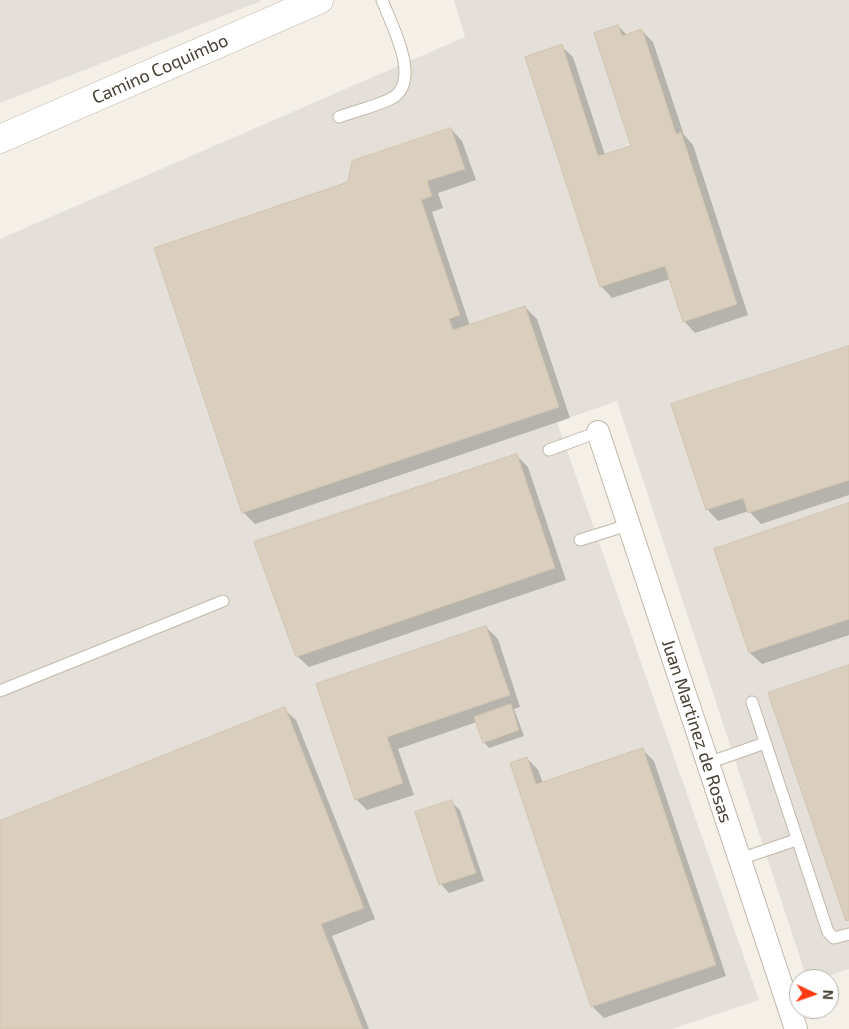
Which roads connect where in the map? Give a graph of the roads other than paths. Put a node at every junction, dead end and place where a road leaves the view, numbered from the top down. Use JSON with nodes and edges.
{"nodes":[{"id":1,"x":319,"y":0,"type":"edge"},
{"id":2,"x":382,"y":0,"type":"edge"},
{"id":3,"x":292,"y":5,"type":"edge"},
{"id":4,"x":339,"y":117,"type":"dead end"},
{"id":5,"x":0,"y":139,"type":"edge"},
{"id":6,"x":598,"y":432,"type":"joint"},
{"id":7,"x":549,"y":450,"type":"dead end"},
{"id":8,"x":628,"y":525,"type":"junction"},
{"id":9,"x":580,"y":540,"type":"dead end"},
{"id":10,"x":223,"y":601,"type":"dead end"},
{"id":11,"x":0,"y":691,"type":"edge"},
{"id":12,"x":752,"y":702,"type":"dead end"},
{"id":13,"x":765,"y":743,"type":"junction"},
{"id":14,"x":708,"y":763,"type":"junction"},
{"id":15,"x":796,"y":840,"type":"junction"},
{"id":16,"x":740,"y":859,"type":"junction"},
{"id":17,"x":849,"y":934,"type":"edge"},
{"id":18,"x":796,"y":1029,"type":"edge"}],
"edges":[{"from":1,"to":3,"type":"street","name":"Camino Coquimbo"},
{"from":2,"to":4,"type":"lane"},
{"from":3,"to":5,"type":"street","name":"Camino Coquimbo"},
{"from":6,"to":7,"type":"lane"},
{"from":6,"to":8,"type":"street","name":"Juan Martinez de Rosas"},
{"from":8,"to":9,"type":"lane"},
{"from":8,"to":14,"type":"street","name":"Juan Martinez de Rosas"},
{"from":10,"to":11,"type":"lane"},
{"from":12,"to":13,"type":"lane"},
{"from":13,"to":14,"type":"lane"},
{"from":13,"to":15,"type":"lane"},
{"from":14,"to":16,"type":"street","name":"Juan Martinez de Rosas"},
{"from":15,"to":16,"type":"lane"},
{"from":15,"to":17,"type":"lane"},
{"from":16,"to":18,"type":"street","name":"Juan Martinez de Rosas"}]}
